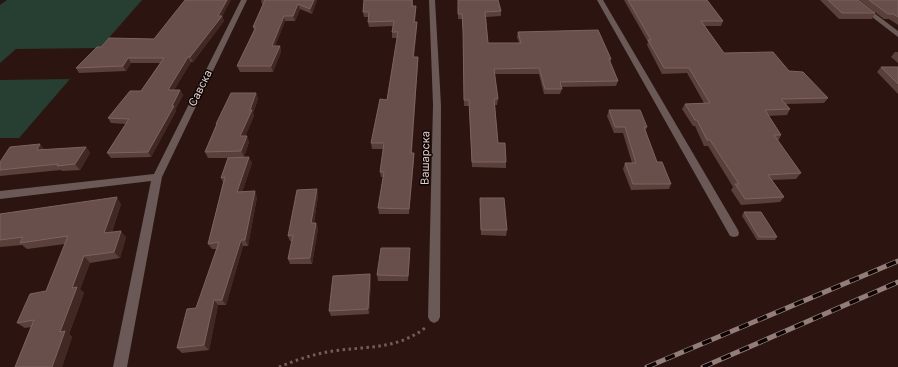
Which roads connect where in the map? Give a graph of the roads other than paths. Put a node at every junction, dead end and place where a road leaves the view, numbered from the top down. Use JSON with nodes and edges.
{"nodes":[{"id":1,"x":244,"y":0,"type":"edge"},
{"id":2,"x":432,"y":0,"type":"edge"},
{"id":3,"x":600,"y":0,"type":"edge"},
{"id":4,"x":853,"y":0,"type":"edge"},
{"id":5,"x":898,"y":35,"type":"edge"},
{"id":6,"x":157,"y":176,"type":"junction"},
{"id":7,"x":0,"y":195,"type":"edge"},
{"id":8,"x":734,"y":233,"type":"dead end"},
{"id":9,"x":434,"y":317,"type":"road end"},
{"id":10,"x":120,"y":367,"type":"edge"}],
"edges":[{"from":1,"to":6,"type":"street","name":"Савска"},
{"from":2,"to":9,"type":"street","name":"Вашарска"},
{"from":3,"to":8,"type":"street"},
{"from":4,"to":5,"type":"street"},
{"from":6,"to":7,"type":"street"},
{"from":6,"to":10,"type":"street","name":"Савска"}]}
